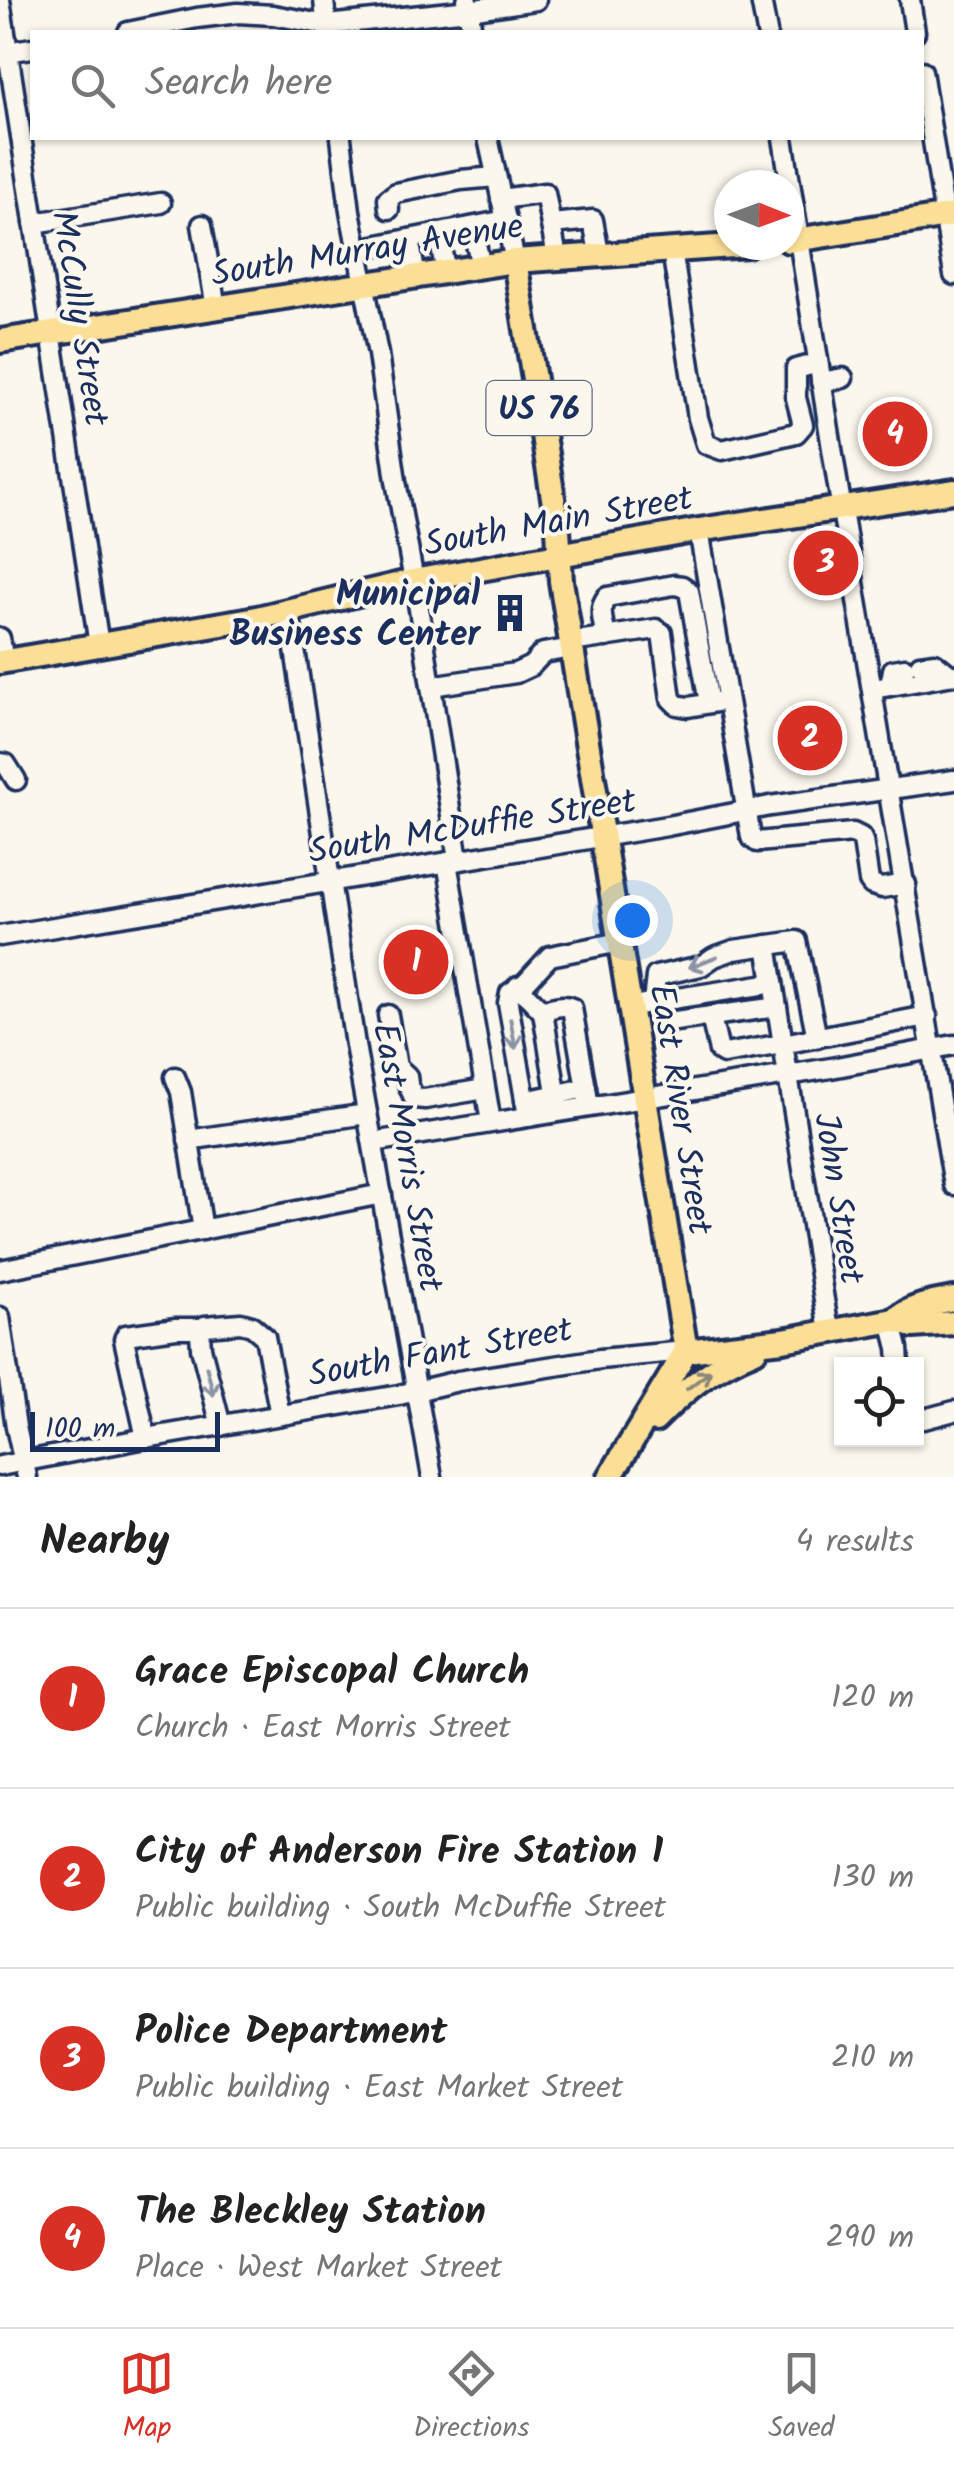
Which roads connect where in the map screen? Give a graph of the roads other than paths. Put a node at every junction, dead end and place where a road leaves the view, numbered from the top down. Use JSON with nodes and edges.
{"nodes":[{"id":1,"x":0,"y":0,"type":"edge"},
{"id":2,"x":324,"y":0,"type":"edge"},
{"id":3,"x":536,"y":0,"type":"edge"},
{"id":4,"x":762,"y":0,"type":"edge"},
{"id":5,"x":910,"y":0,"type":"edge"},
{"id":6,"x":468,"y":5,"type":"edge"},
{"id":7,"x":406,"y":8,"type":"edge"},
{"id":8,"x":195,"y":9,"type":"edge"},
{"id":9,"x":327,"y":29,"type":"edge"},
{"id":10,"x":134,"y":30,"type":"edge"},
{"id":11,"x":472,"y":30,"type":"edge"},
{"id":12,"x":767,"y":30,"type":"edge"},
{"id":13,"x":915,"y":30,"type":"edge"},
{"id":14,"x":30,"y":48,"type":"edge"},
{"id":15,"x":4,"y":53,"type":"edge"},
{"id":16,"x":924,"y":82,"type":"edge"},
{"id":17,"x":341,"y":140,"type":"edge"},
{"id":18,"x":488,"y":140,"type":"edge"},
{"id":19,"x":784,"y":140,"type":"edge"},
{"id":20,"x":787,"y":170,"type":"edge"},
{"id":21,"x":496,"y":177,"type":"junction"},
{"id":22,"x":501,"y":199,"type":"junction"},
{"id":23,"x":161,"y":203,"type":"dead end"},
{"id":24,"x":389,"y":209,"type":"dead end"},
{"id":25,"x":949,"y":216,"type":"edge"},
{"id":26,"x":506,"y":220,"type":"junction"},
{"id":27,"x":34,"y":223,"type":"junction"},
{"id":28,"x":551,"y":224,"type":"junction"},
{"id":29,"x":202,"y":225,"type":"dead end"},
{"id":30,"x":472,"y":227,"type":"junction"},
{"id":31,"x":438,"y":234,"type":"junction"},
{"id":32,"x":409,"y":239,"type":"junction"},
{"id":33,"x":804,"y":239,"type":"edge"},
{"id":34,"x":714,"y":247,"type":"edge"},
{"id":35,"x":358,"y":248,"type":"junction"},
{"id":36,"x":672,"y":250,"type":"junction"},
{"id":37,"x":599,"y":254,"type":"junction"},
{"id":38,"x":557,"y":257,"type":"junction"},
{"id":39,"x":798,"y":260,"type":"edge"},
{"id":40,"x":515,"y":261,"type":"junction"},
{"id":41,"x":481,"y":266,"type":"junction"},
{"id":42,"x":446,"y":272,"type":"junction"},
{"id":43,"x":954,"y":275,"type":"edge"},
{"id":44,"x":416,"y":277,"type":"junction"},
{"id":45,"x":366,"y":285,"type":"junction"},
{"id":46,"x":216,"y":308,"type":"junction"},
{"id":47,"x":50,"y":333,"type":"junction"},
{"id":48,"x":0,"y":341,"type":"edge"},
{"id":49,"x":820,"y":372,"type":"junction"},
{"id":50,"x":843,"y":378,"type":"dead end"},
{"id":51,"x":954,"y":491,"type":"edge"},
{"id":52,"x":842,"y":508,"type":"junction"},
{"id":53,"x":699,"y":530,"type":"junction"},
{"id":54,"x":559,"y":555,"type":"junction"},
{"id":55,"x":413,"y":581,"type":"junction"},
{"id":56,"x":289,"y":610,"type":"junction"},
{"id":57,"x":606,"y":637,"type":"junction"},
{"id":58,"x":0,"y":638,"type":"edge"},
{"id":59,"x":99,"y":645,"type":"junction"},
{"id":60,"x":571,"y":645,"type":"junction"},
{"id":61,"x":2,"y":662,"type":"edge"},
{"id":62,"x":952,"y":675,"type":"edge"},
{"id":63,"x":902,"y":683,"type":"junction"},
{"id":64,"x":431,"y":686,"type":"junction"},
{"id":65,"x":718,"y":702,"type":"junction"},
{"id":66,"x":0,"y":761,"type":"edge"},
{"id":67,"x":16,"y":780,"type":"dead end"},
{"id":68,"x":954,"y":780,"type":"edge"},
{"id":69,"x":890,"y":790,"type":"junction"},
{"id":70,"x":746,"y":811,"type":"junction"},
{"id":71,"x":602,"y":836,"type":"junction"},
{"id":72,"x":452,"y":861,"type":"junction"},
{"id":73,"x":330,"y":882,"type":"junction"},
{"id":74,"x":906,"y":884,"type":"junction"},
{"id":75,"x":0,"y":936,"type":"edge"},
{"id":76,"x":620,"y":942,"type":"junction"},
{"id":77,"x":767,"y":946,"type":"junction"},
{"id":78,"x":773,"y":983,"type":"junction"},
{"id":79,"x":518,"y":986,"type":"junction"},
{"id":80,"x":777,"y":1007,"type":"junction"},
{"id":81,"x":543,"y":1012,"type":"junction"},
{"id":82,"x":388,"y":1015,"type":"dead end"},
{"id":83,"x":928,"y":1016,"type":"junction"},
{"id":84,"x":648,"y":1017,"type":"junction"},
{"id":85,"x":711,"y":1017,"type":"junction"},
{"id":86,"x":817,"y":1038,"type":"junction"},
{"id":87,"x":783,"y":1044,"type":"junction"},
{"id":88,"x":954,"y":1045,"type":"edge"},
{"id":89,"x":932,"y":1051,"type":"junction"},
{"id":90,"x":787,"y":1075,"type":"junction"},
{"id":91,"x":176,"y":1077,"type":"dead end"},
{"id":92,"x":485,"y":1089,"type":"junction"},
{"id":93,"x":588,"y":1097,"type":"junction"},
{"id":94,"x":645,"y":1097,"type":"junction"},
{"id":95,"x":558,"y":1103,"type":"junction"},
{"id":96,"x":526,"y":1109,"type":"junction"},
{"id":97,"x":367,"y":1114,"type":"junction"},
{"id":98,"x":491,"y":1122,"type":"junction"},
{"id":99,"x":188,"y":1140,"type":"junction"},
{"id":100,"x":373,"y":1142,"type":"junction"},
{"id":101,"x":954,"y":1185,"type":"edge"},
{"id":102,"x":382,"y":1194,"type":"junction"},
{"id":103,"x":202,"y":1230,"type":"junction"},
{"id":104,"x":0,"y":1270,"type":"edge"},
{"id":105,"x":954,"y":1299,"type":"edge"},
{"id":106,"x":0,"y":1317,"type":"edge"},
{"id":107,"x":892,"y":1321,"type":"junction"},
{"id":108,"x":954,"y":1323,"type":"edge"},
{"id":109,"x":202,"y":1328,"type":"junction"},
{"id":110,"x":829,"y":1331,"type":"junction"},
{"id":111,"x":782,"y":1340,"type":"junction"},
{"id":112,"x":686,"y":1351,"type":"junction"},
{"id":113,"x":899,"y":1357,"type":"edge"},
{"id":114,"x":418,"y":1390,"type":"junction"},
{"id":115,"x":954,"y":1411,"type":"edge"},
{"id":116,"x":280,"y":1415,"type":"junction"},
{"id":117,"x":924,"y":1419,"type":"edge"},
{"id":118,"x":221,"y":1426,"type":"junction"},
{"id":119,"x":146,"y":1438,"type":"junction"},
{"id":120,"x":630,"y":1443,"type":"junction"},
{"id":121,"x":0,"y":1466,"type":"edge"},
{"id":122,"x":26,"y":1469,"type":"edge"},
{"id":123,"x":432,"y":1477,"type":"edge"},
{"id":124,"x":610,"y":1477,"type":"edge"}],
"edges":[{"from":1,"to":15,"type":"street","name":"McCully Street"},
{"from":2,"to":9,"type":"street"},
{"from":3,"to":6,"type":"street"},
{"from":4,"to":12,"type":"street"},
{"from":5,"to":13,"type":"street"},
{"from":6,"to":7,"type":"street"},
{"from":6,"to":11,"type":"street"},
{"from":7,"to":9,"type":"street"},
{"from":8,"to":9,"type":"street"},
{"from":8,"to":10,"type":"street"},
{"from":14,"to":15,"type":"street"},
{"from":15,"to":27,"type":"street","name":"McCully Street"},
{"from":16,"to":25,"type":"street"},
{"from":17,"to":35,"type":"street"},
{"from":18,"to":21,"type":"street"},
{"from":19,"to":20,"type":"street"},
{"from":21,"to":22,"type":"street"},
{"from":21,"to":24,"type":"street"},
{"from":22,"to":26,"type":"street"},
{"from":22,"to":28,"type":"street"},
{"from":23,"to":27,"type":"street"},
{"from":25,"to":33,"type":"main road"},
{"from":25,"to":43,"type":"street"},
{"from":26,"to":30,"type":"street"},
{"from":26,"to":40,"type":"street"},
{"from":27,"to":47,"type":"street","name":"McCully Street"},
{"from":28,"to":37,"type":"street"},
{"from":28,"to":38,"type":"street"},
{"from":29,"to":46,"type":"street"},
{"from":30,"to":31,"type":"street"},
{"from":30,"to":41,"type":"street"},
{"from":31,"to":32,"type":"street"},
{"from":31,"to":42,"type":"street"},
{"from":32,"to":35,"type":"street"},
{"from":32,"to":44,"type":"street"},
{"from":34,"to":36,"type":"main road","name":"South Murray Avenue"},
{"from":35,"to":45,"type":"street"},
{"from":36,"to":37,"type":"main road","name":"South Murray Avenue"},
{"from":36,"to":49,"type":"street"},
{"from":37,"to":38,"type":"main road","name":"South Murray Avenue"},
{"from":38,"to":40,"type":"main road","name":"South Murray Avenue"},
{"from":39,"to":49,"type":"street"},
{"from":40,"to":41,"type":"main road","name":"South Murray Avenue"},
{"from":40,"to":54,"type":"main road","number":"US 76"},
{"from":41,"to":42,"type":"main road","name":"South Murray Avenue"},
{"from":42,"to":44,"type":"main road","name":"South Murray Avenue"},
{"from":44,"to":45,"type":"main road","name":"South Murray Avenue"},
{"from":45,"to":46,"type":"main road","name":"South Murray Avenue"},
{"from":45,"to":55,"type":"street"},
{"from":46,"to":47,"type":"main road","name":"South Murray Avenue"},
{"from":47,"to":48,"type":"main road","name":"South Murray Avenue"},
{"from":47,"to":59,"type":"street","name":"McCully Street"},
{"from":49,"to":50,"type":"street"},
{"from":49,"to":52,"type":"street"},
{"from":51,"to":52,"type":"main road","name":"South Main Street"},
{"from":52,"to":53,"type":"main road","name":"South Main Street"},
{"from":52,"to":63,"type":"street"},
{"from":53,"to":54,"type":"main road","name":"South Main Street"},
{"from":53,"to":65,"type":"street"},
{"from":54,"to":55,"type":"main road","name":"South Main Street"},
{"from":54,"to":60,"type":"main road","name":"East River Street","number":"US 76"},
{"from":55,"to":56,"type":"main road","name":"South Main Street"},
{"from":55,"to":64,"type":"street"},
{"from":56,"to":59,"type":"main road","name":"South Main Street"},
{"from":56,"to":73,"type":"street","name":"East Morris Street"},
{"from":57,"to":60,"type":"street"},
{"from":57,"to":65,"type":"street"},
{"from":57,"to":65,"type":"street"},
{"from":58,"to":61,"type":"street"},
{"from":59,"to":61,"type":"main road","name":"South Main Street"},
{"from":60,"to":64,"type":"street"},
{"from":60,"to":71,"type":"main road","name":"East River Street","number":"US 76"},
{"from":62,"to":63,"type":"street"},
{"from":63,"to":69,"type":"street"},
{"from":64,"to":72,"type":"street"},
{"from":65,"to":70,"type":"street"},
{"from":66,"to":67,"type":"street"},
{"from":68,"to":69,"type":"street","name":"South McDuffie Street"},
{"from":69,"to":70,"type":"street","name":"South McDuffie Street"},
{"from":69,"to":74,"type":"street"},
{"from":70,"to":71,"type":"street","name":"South McDuffie Street"},
{"from":70,"to":74,"type":"street"},
{"from":71,"to":72,"type":"street","name":"South McDuffie Street"},
{"from":71,"to":76,"type":"main road","name":"East River Street","number":"US 76"},
{"from":72,"to":73,"type":"street","name":"South McDuffie Street"},
{"from":72,"to":92,"type":"street"},
{"from":73,"to":75,"type":"street","name":"South McDuffie Street"},
{"from":73,"to":97,"type":"street","name":"East Morris Street"},
{"from":74,"to":83,"type":"street"},
{"from":76,"to":79,"type":"street"},
{"from":76,"to":84,"type":"main road","name":"East River Street","number":"US 76"},
{"from":77,"to":78,"type":"street","name":"John Street"},
{"from":77,"to":84,"type":"street","one_way":true},
{"from":77,"to":86,"type":"street"},
{"from":78,"to":80,"type":"street","name":"John Street"},
{"from":78,"to":84,"type":"street"},
{"from":79,"to":81,"type":"street"},
{"from":79,"to":96,"type":"street","one_way":true},
{"from":80,"to":85,"type":"street"},
{"from":80,"to":87,"type":"street","name":"John Street"},
{"from":81,"to":93,"type":"street"},
{"from":81,"to":95,"type":"street"},
{"from":82,"to":92,"type":"street"},
{"from":83,"to":86,"type":"street"},
{"from":83,"to":89,"type":"street"},
{"from":84,"to":85,"type":"street"},
{"from":84,"to":94,"type":"main road","name":"East River Street","number":"US 76"},
{"from":85,"to":87,"type":"street"},
{"from":86,"to":87,"type":"street"},
{"from":87,"to":90,"type":"street","name":"John Street"},
{"from":88,"to":89,"type":"street"},
{"from":89,"to":90,"type":"street"},
{"from":89,"to":101,"type":"street"},
{"from":90,"to":94,"type":"street"},
{"from":90,"to":110,"type":"street","name":"John Street"},
{"from":91,"to":99,"type":"street"},
{"from":92,"to":98,"type":"street"},
{"from":93,"to":94,"type":"street"},
{"from":93,"to":95,"type":"street"},
{"from":94,"to":112,"type":"main road","name":"East River Street","number":"US 76"},
{"from":95,"to":96,"type":"street"},
{"from":96,"to":98,"type":"street"},
{"from":97,"to":99,"type":"street"},
{"from":97,"to":100,"type":"street","name":"East Morris Street"},
{"from":98,"to":100,"type":"street"},
{"from":99,"to":103,"type":"street"},
{"from":100,"to":102,"type":"street","name":"East Morris Street"},
{"from":102,"to":103,"type":"street"},
{"from":102,"to":114,"type":"street","name":"East Morris Street"},
{"from":103,"to":104,"type":"street"},
{"from":105,"to":107,"type":"main road","name":"South Fant Street"},
{"from":106,"to":122,"type":"street"},
{"from":107,"to":108,"type":"main road","name":"South Fant Street"},
{"from":107,"to":110,"type":"main road","name":"South Fant Street"},
{"from":107,"to":113,"type":"street"},
{"from":109,"to":116,"type":"street"},
{"from":109,"to":118,"type":"street","one_way":true},
{"from":109,"to":119,"type":"street"},
{"from":110,"to":111,"type":"main road","name":"South Fant Street"},
{"from":111,"to":112,"type":"main road","name":"South Fant Street"},
{"from":120,"to":111,"type":"main road","one_way":true},
{"from":112,"to":114,"type":"street","name":"South Fant Street"},
{"from":112,"to":120,"type":"main road"},
{"from":114,"to":116,"type":"street","name":"South Fant Street"},
{"from":114,"to":123,"type":"street","name":"East Morris Street"},
{"from":115,"to":117,"type":"street"},
{"from":116,"to":118,"type":"street","name":"South Fant Street"},
{"from":118,"to":119,"type":"street","name":"South Fant Street"},
{"from":119,"to":122,"type":"street","name":"South Fant Street"},
{"from":120,"to":124,"type":"main road"},
{"from":121,"to":122,"type":"street","name":"South Fant Street"}]}
